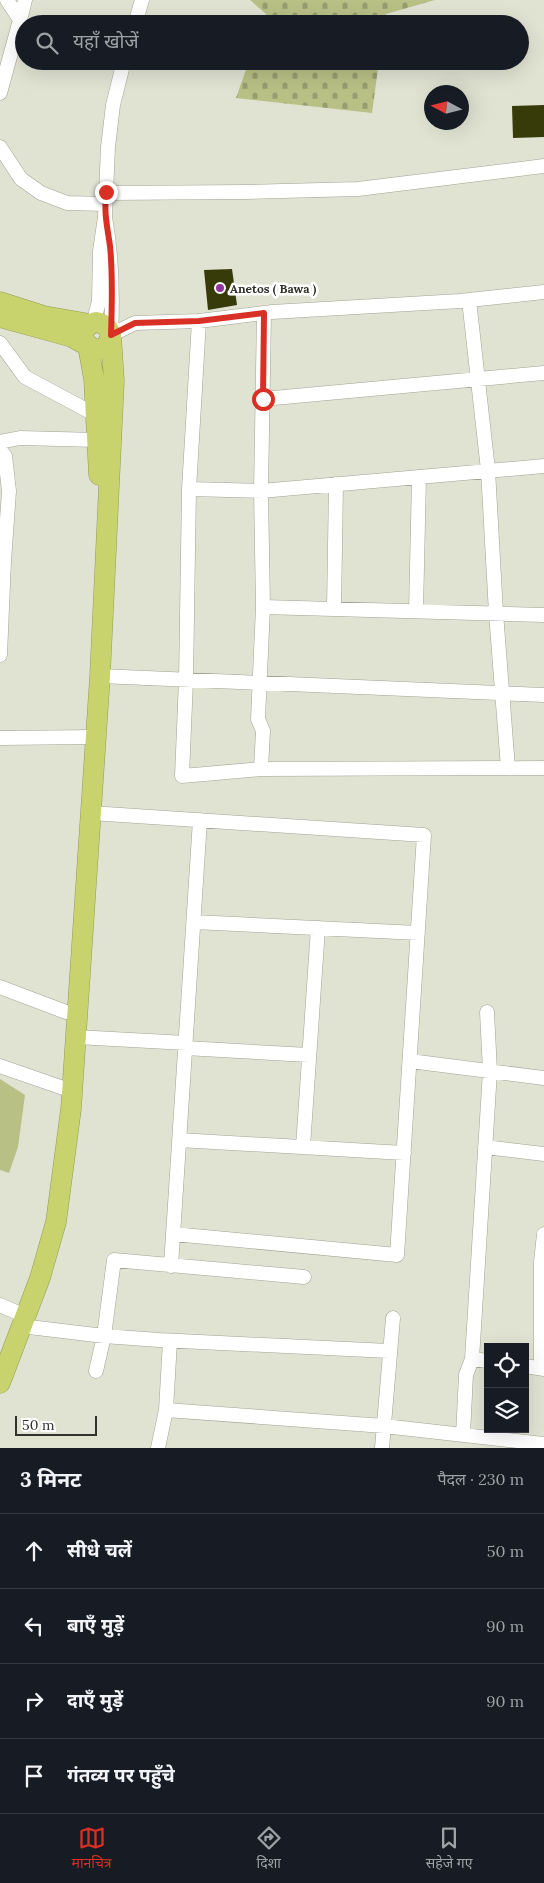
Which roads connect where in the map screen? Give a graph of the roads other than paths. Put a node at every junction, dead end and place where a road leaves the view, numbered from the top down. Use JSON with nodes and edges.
{"nodes":[{"id":1,"x":8,"y":0,"type":"edge"},
{"id":2,"x":25,"y":0,"type":"edge"},
{"id":3,"x":142,"y":0,"type":"edge"},
{"id":4,"x":17,"y":15,"type":"edge"},
{"id":5,"x":21,"y":15,"type":"edge"},
{"id":6,"x":138,"y":15,"type":"edge"},
{"id":7,"x":15,"y":38,"type":"edge"},
{"id":8,"x":122,"y":70,"type":"edge"},
{"id":9,"x":0,"y":93,"type":"edge"},
{"id":10,"x":0,"y":147,"type":"edge"},
{"id":11,"x":544,"y":166,"type":"edge"},
{"id":12,"x":105,"y":204,"type":"junction"},
{"id":13,"x":544,"y":292,"type":"edge"},
{"id":14,"x":470,"y":300,"type":"junction"},
{"id":15,"x":0,"y":302,"type":"edge"},
{"id":16,"x":264,"y":313,"type":"junction"},
{"id":17,"x":0,"y":317,"type":"edge"},
{"id":18,"x":199,"y":321,"type":"junction"},
{"id":19,"x":90,"y":324,"type":"junction"},
{"id":20,"x":111,"y":335,"type":"junction"},
{"id":21,"x":0,"y":343,"type":"edge"},
{"id":22,"x":88,"y":346,"type":"junction"},
{"id":23,"x":544,"y":373,"type":"edge"},
{"id":24,"x":478,"y":378,"type":"junction"},
{"id":25,"x":263,"y":399,"type":"junction"},
{"id":26,"x":96,"y":415,"type":"junction"},
{"id":27,"x":97,"y":440,"type":"junction"},
{"id":28,"x":0,"y":442,"type":"edge"},
{"id":29,"x":0,"y":450,"type":"edge"},
{"id":30,"x":544,"y":466,"type":"edge"},
{"id":31,"x":488,"y":470,"type":"junction"},
{"id":32,"x":419,"y":477,"type":"junction"},
{"id":33,"x":336,"y":484,"type":"junction"},
{"id":34,"x":189,"y":489,"type":"junction"},
{"id":35,"x":261,"y":491,"type":"junction"},
{"id":36,"x":4,"y":513,"type":"edge"},
{"id":37,"x":263,"y":607,"type":"junction"},
{"id":38,"x":334,"y":609,"type":"junction"},
{"id":39,"x":416,"y":611,"type":"junction"},
{"id":40,"x":496,"y":613,"type":"junction"},
{"id":41,"x":544,"y":615,"type":"edge"},
{"id":42,"x":0,"y":655,"type":"edge"},
{"id":43,"x":100,"y":676,"type":"junction"},
{"id":44,"x":186,"y":680,"type":"junction"},
{"id":45,"x":259,"y":683,"type":"junction"},
{"id":46,"x":503,"y":694,"type":"junction"},
{"id":47,"x":544,"y":695,"type":"edge"},
{"id":48,"x":90,"y":737,"type":"junction"},
{"id":49,"x":0,"y":738,"type":"edge"},
{"id":50,"x":508,"y":768,"type":"junction"},
{"id":51,"x":544,"y":768,"type":"edge"},
{"id":52,"x":261,"y":769,"type":"junction"},
{"id":53,"x":91,"y":813,"type":"junction"},
{"id":54,"x":200,"y":820,"type":"junction"},
{"id":55,"x":194,"y":922,"type":"junction"},
{"id":56,"x":318,"y":928,"type":"junction"},
{"id":57,"x":418,"y":933,"type":"junction"},
{"id":58,"x":0,"y":987,"type":"edge"},
{"id":59,"x":66,"y":1012,"type":"junction"},
{"id":60,"x":487,"y":1012,"type":"dead end"},
{"id":61,"x":76,"y":1037,"type":"junction"},
{"id":62,"x":186,"y":1046,"type":"junction"},
{"id":63,"x":309,"y":1055,"type":"junction"},
{"id":64,"x":410,"y":1061,"type":"junction"},
{"id":65,"x":0,"y":1066,"type":"edge"},
{"id":66,"x":490,"y":1071,"type":"junction"},
{"id":67,"x":544,"y":1078,"type":"edge"},
{"id":68,"x":66,"y":1089,"type":"junction"},
{"id":69,"x":179,"y":1140,"type":"junction"},
{"id":70,"x":303,"y":1147,"type":"junction"},
{"id":71,"x":485,"y":1147,"type":"junction"},
{"id":72,"x":404,"y":1153,"type":"junction"},
{"id":73,"x":544,"y":1154,"type":"edge"},
{"id":74,"x":174,"y":1234,"type":"junction"},
{"id":75,"x":544,"y":1234,"type":"edge"},
{"id":76,"x":171,"y":1266,"type":"junction"},
{"id":77,"x":304,"y":1277,"type":"dead end"},
{"id":78,"x":15,"y":1315,"type":"edge"},
{"id":79,"x":393,"y":1318,"type":"dead end"},
{"id":80,"x":104,"y":1336,"type":"junction"},
{"id":81,"x":170,"y":1341,"type":"junction"},
{"id":82,"x":0,"y":1350,"type":"edge"},
{"id":83,"x":389,"y":1351,"type":"junction"},
{"id":84,"x":472,"y":1359,"type":"junction"},
{"id":85,"x":484,"y":1360,"type":"edge"},
{"id":86,"x":529,"y":1366,"type":"edge"},
{"id":87,"x":542,"y":1368,"type":"edge"},
{"id":88,"x":96,"y":1372,"type":"dead end"},
{"id":89,"x":0,"y":1383,"type":"edge"},
{"id":90,"x":166,"y":1410,"type":"junction"},
{"id":91,"x":384,"y":1426,"type":"junction"},
{"id":92,"x":463,"y":1435,"type":"junction"},
{"id":93,"x":544,"y":1444,"type":"edge"},
{"id":94,"x":158,"y":1448,"type":"edge"},
{"id":95,"x":382,"y":1448,"type":"edge"}],
"edges":[{"from":1,"to":4,"type":"street"},
{"from":2,"to":5,"type":"street"},
{"from":3,"to":6,"type":"street"},
{"from":7,"to":9,"type":"street"},
{"from":8,"to":12,"type":"street"},
{"from":10,"to":12,"type":"street"},
{"from":11,"to":12,"type":"street"},
{"from":12,"to":19,"type":"street"},
{"from":12,"to":20,"type":"street"},
{"from":13,"to":14,"type":"street"},
{"from":14,"to":16,"type":"street"},
{"from":14,"to":24,"type":"street"},
{"from":15,"to":19,"type":"highway"},
{"from":16,"to":18,"type":"street"},
{"from":16,"to":25,"type":"street"},
{"from":17,"to":22,"type":"highway"},
{"from":18,"to":20,"type":"street"},
{"from":18,"to":34,"type":"street"},
{"from":19,"to":20,"type":"highway"},
{"from":19,"to":22,"type":"highway"},
{"from":20,"to":22,"type":"highway"},
{"from":20,"to":43,"type":"highway"},
{"from":21,"to":26,"type":"street"},
{"from":22,"to":26,"type":"highway"},
{"from":23,"to":24,"type":"street"},
{"from":24,"to":25,"type":"street"},
{"from":24,"to":31,"type":"street"},
{"from":25,"to":35,"type":"street"},
{"from":26,"to":27,"type":"highway"},
{"from":27,"to":28,"type":"street"},
{"from":27,"to":48,"type":"highway"},
{"from":29,"to":36,"type":"street"},
{"from":30,"to":31,"type":"street"},
{"from":31,"to":32,"type":"street"},
{"from":31,"to":40,"type":"street"},
{"from":32,"to":33,"type":"street"},
{"from":32,"to":39,"type":"street"},
{"from":33,"to":35,"type":"street"},
{"from":33,"to":38,"type":"street"},
{"from":34,"to":35,"type":"street"},
{"from":34,"to":44,"type":"street"},
{"from":35,"to":37,"type":"street"},
{"from":36,"to":42,"type":"street"},
{"from":37,"to":38,"type":"street"},
{"from":37,"to":45,"type":"street"},
{"from":38,"to":39,"type":"street"},
{"from":39,"to":40,"type":"street"},
{"from":40,"to":41,"type":"street"},
{"from":40,"to":46,"type":"street"},
{"from":43,"to":44,"type":"street"},
{"from":43,"to":48,"type":"highway"},
{"from":44,"to":45,"type":"street"},
{"from":44,"to":52,"type":"street"},
{"from":45,"to":46,"type":"street"},
{"from":45,"to":52,"type":"street"},
{"from":46,"to":47,"type":"street"},
{"from":46,"to":50,"type":"street"},
{"from":48,"to":49,"type":"street"},
{"from":48,"to":53,"type":"highway"},
{"from":48,"to":59,"type":"highway"},
{"from":50,"to":51,"type":"street"},
{"from":50,"to":52,"type":"street"},
{"from":53,"to":54,"type":"street"},
{"from":53,"to":61,"type":"highway"},
{"from":54,"to":55,"type":"street"},
{"from":54,"to":57,"type":"street"},
{"from":55,"to":56,"type":"street"},
{"from":55,"to":62,"type":"street"},
{"from":56,"to":57,"type":"street"},
{"from":56,"to":63,"type":"street"},
{"from":57,"to":64,"type":"street"},
{"from":58,"to":59,"type":"street"},
{"from":59,"to":68,"type":"highway"},
{"from":60,"to":66,"type":"street"},
{"from":61,"to":62,"type":"street"},
{"from":61,"to":68,"type":"highway"},
{"from":62,"to":63,"type":"street"},
{"from":62,"to":69,"type":"street"},
{"from":63,"to":70,"type":"street"},
{"from":64,"to":66,"type":"street"},
{"from":64,"to":72,"type":"street"},
{"from":65,"to":68,"type":"street"},
{"from":66,"to":67,"type":"street"},
{"from":66,"to":71,"type":"street"},
{"from":68,"to":78,"type":"highway"},
{"from":69,"to":70,"type":"street"},
{"from":69,"to":74,"type":"street"},
{"from":70,"to":72,"type":"street"},
{"from":71,"to":73,"type":"street"},
{"from":71,"to":84,"type":"street"},
{"from":72,"to":74,"type":"street"},
{"from":74,"to":76,"type":"street"},
{"from":75,"to":87,"type":"street"},
{"from":76,"to":77,"type":"street"},
{"from":76,"to":80,"type":"street"},
{"from":78,"to":80,"type":"street"},
{"from":78,"to":82,"type":"highway"},
{"from":78,"to":89,"type":"highway"},
{"from":79,"to":83,"type":"street"},
{"from":80,"to":81,"type":"street"},
{"from":80,"to":88,"type":"street"},
{"from":81,"to":83,"type":"street"},
{"from":81,"to":90,"type":"street"},
{"from":83,"to":91,"type":"street"},
{"from":84,"to":85,"type":"street"},
{"from":84,"to":92,"type":"street"},
{"from":86,"to":87,"type":"street"},
{"from":90,"to":91,"type":"street"},
{"from":90,"to":94,"type":"street"},
{"from":91,"to":92,"type":"street"},
{"from":91,"to":95,"type":"street"},
{"from":92,"to":93,"type":"street"}]}
